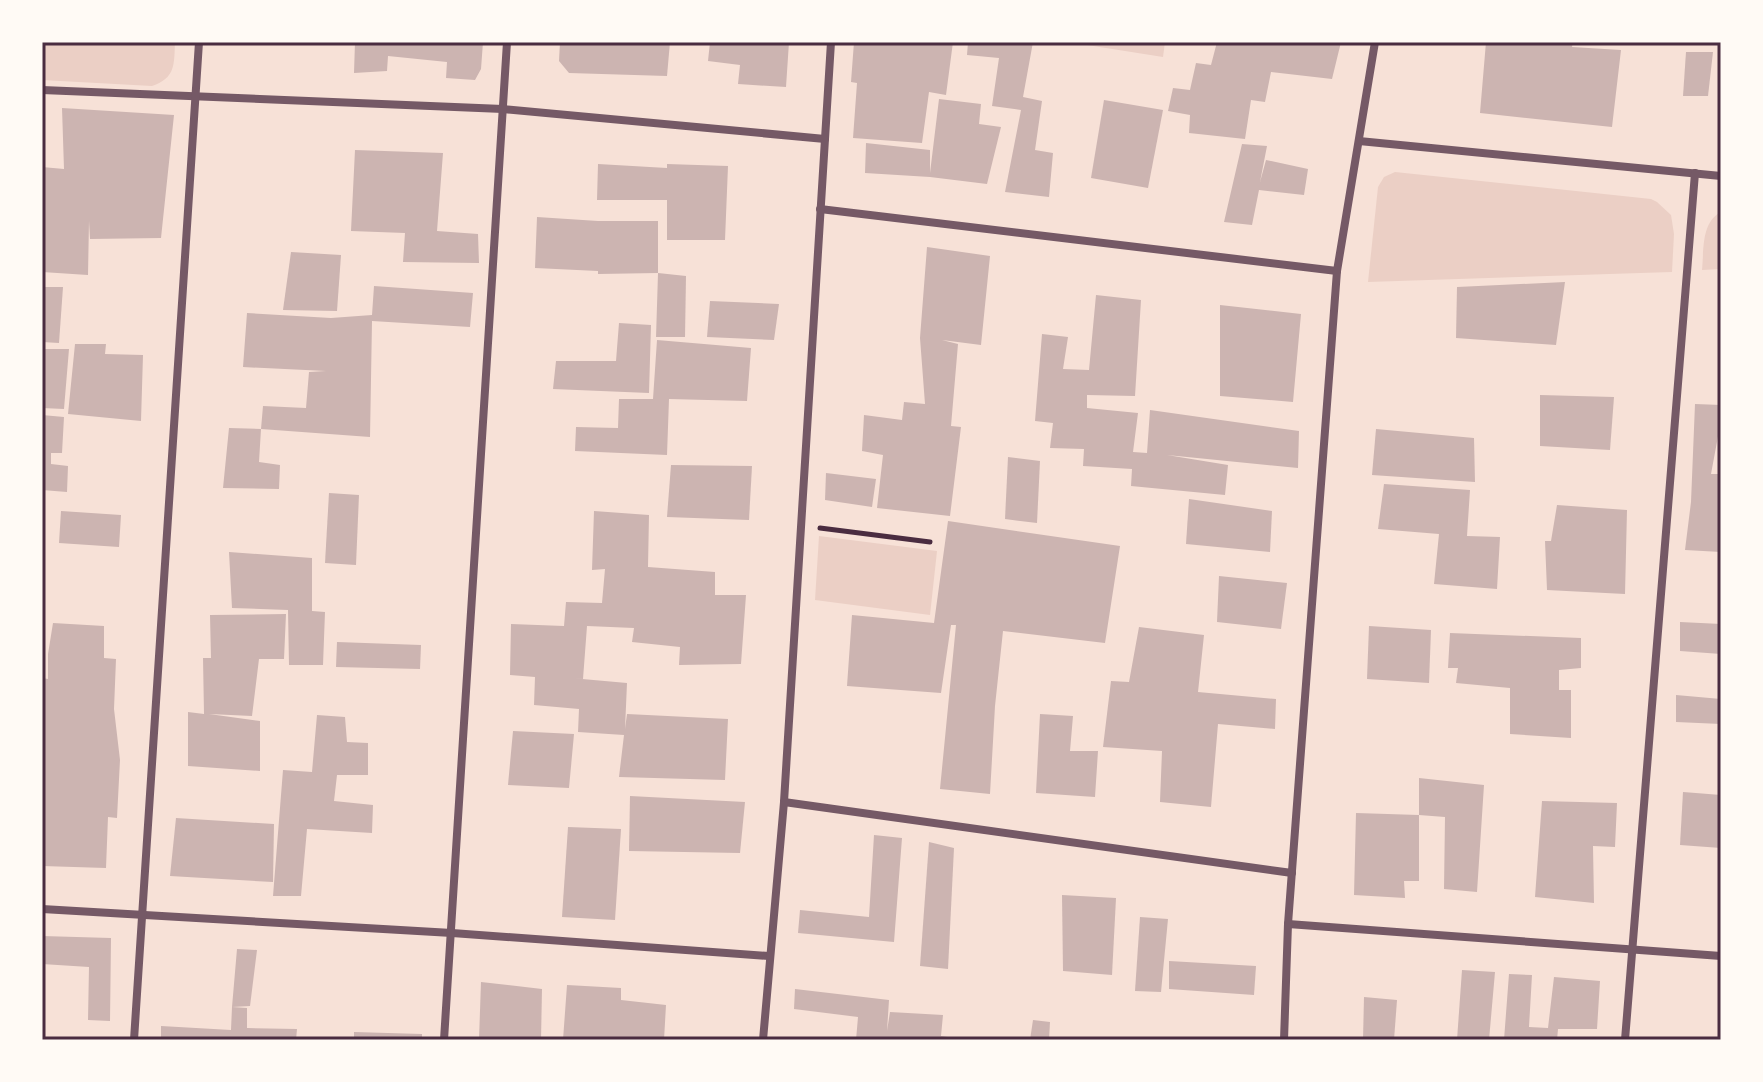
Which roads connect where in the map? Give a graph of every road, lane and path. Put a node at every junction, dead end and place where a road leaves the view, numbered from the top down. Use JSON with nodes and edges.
{"nodes":[{"id":1,"x":199,"y":42,"type":"edge"},
{"id":2,"x":507,"y":42,"type":"edge"},
{"id":3,"x":831,"y":42,"type":"edge"},
{"id":4,"x":1375,"y":42,"type":"edge"},
{"id":5,"x":42,"y":90,"type":"edge"},
{"id":6,"x":196,"y":96,"type":"junction"},
{"id":7,"x":503,"y":109,"type":"junction"},
{"id":8,"x":825,"y":139,"type":"junction"},
{"id":9,"x":1359,"y":141,"type":"junction"},
{"id":10,"x":1695,"y":173,"type":"junction"},
{"id":11,"x":1721,"y":176,"type":"edge"},
{"id":12,"x":820,"y":209,"type":"junction"},
{"id":13,"x":1337,"y":271,"type":"junction"},
{"id":14,"x":801,"y":526,"type":"junction"},
{"id":15,"x":930,"y":542,"type":"dead end"},
{"id":16,"x":784,"y":802,"type":"junction"},
{"id":17,"x":1292,"y":873,"type":"junction"},
{"id":18,"x":42,"y":909,"type":"edge"},
{"id":19,"x":142,"y":915,"type":"junction"},
{"id":20,"x":1288,"y":924,"type":"junction"},
{"id":21,"x":452,"y":933,"type":"junction"},
{"id":22,"x":1633,"y":950,"type":"junction"},
{"id":23,"x":769,"y":956,"type":"junction"},
{"id":24,"x":1721,"y":956,"type":"edge"},
{"id":25,"x":134,"y":1040,"type":"edge"},
{"id":26,"x":444,"y":1040,"type":"edge"},
{"id":27,"x":763,"y":1040,"type":"edge"},
{"id":28,"x":1284,"y":1040,"type":"edge"},
{"id":29,"x":1625,"y":1040,"type":"edge"}],
"edges":[{"from":1,"to":6,"type":"street"},
{"from":2,"to":7,"type":"street"},
{"from":3,"to":8,"type":"street"},
{"from":4,"to":9,"type":"street"},
{"from":5,"to":6,"type":"street"},
{"from":6,"to":7,"type":"street"},
{"from":6,"to":19,"type":"street"},
{"from":7,"to":8,"type":"street"},
{"from":7,"to":21,"type":"street"},
{"from":8,"to":12,"type":"street"},
{"from":9,"to":10,"type":"street"},
{"from":9,"to":13,"type":"street"},
{"from":10,"to":11,"type":"street"},
{"from":10,"to":22,"type":"street"},
{"from":12,"to":13,"type":"street"},
{"from":12,"to":14,"type":"street"},
{"from":13,"to":17,"type":"street"},
{"from":14,"to":15,"type":"path"},
{"from":14,"to":16,"type":"street"},
{"from":16,"to":17,"type":"street"},
{"from":16,"to":23,"type":"street"},
{"from":17,"to":20,"type":"street"},
{"from":18,"to":19,"type":"street"},
{"from":19,"to":21,"type":"street"},
{"from":19,"to":25,"type":"street"},
{"from":20,"to":22,"type":"street"},
{"from":20,"to":28,"type":"street"},
{"from":21,"to":23,"type":"street"},
{"from":21,"to":26,"type":"street"},
{"from":22,"to":24,"type":"street"},
{"from":22,"to":29,"type":"street"},
{"from":23,"to":27,"type":"street"}]}
